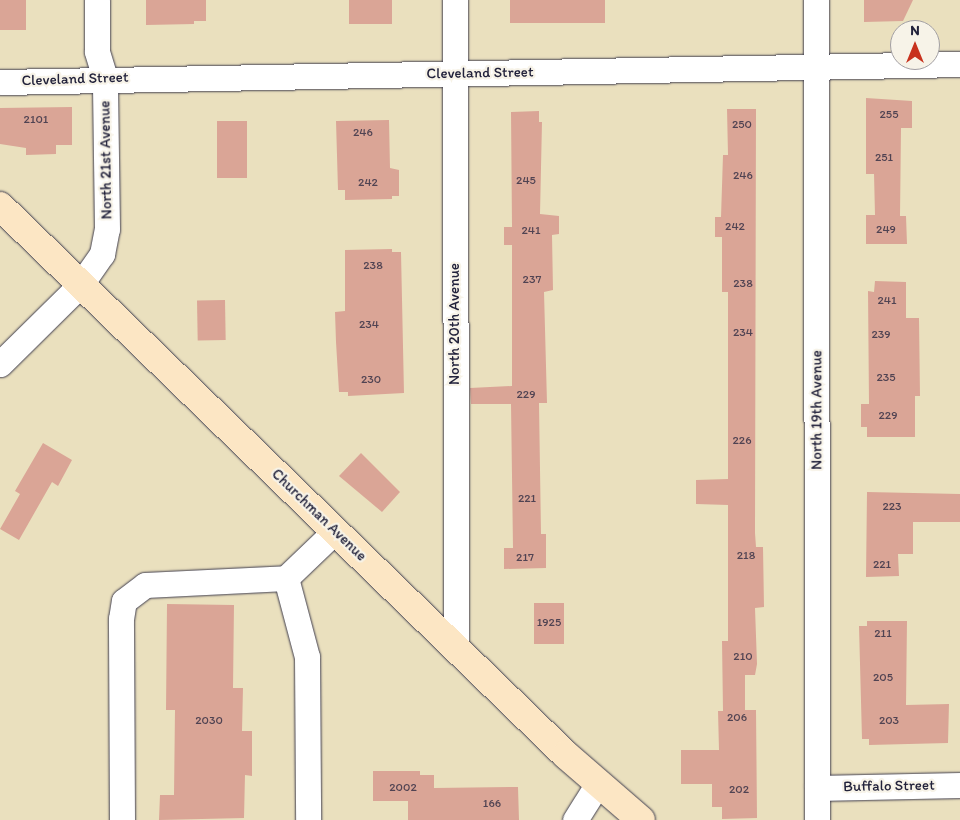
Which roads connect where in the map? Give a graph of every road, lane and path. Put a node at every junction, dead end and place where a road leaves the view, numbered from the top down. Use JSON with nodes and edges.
{"nodes":[{"id":1,"x":97,"y":0,"type":"edge"},
{"id":2,"x":455,"y":0,"type":"edge"},
{"id":3,"x":816,"y":0,"type":"edge"},
{"id":4,"x":960,"y":64,"type":"edge"},
{"id":5,"x":817,"y":66,"type":"junction"},
{"id":6,"x":455,"y":73,"type":"junction"},
{"id":7,"x":105,"y":78,"type":"junction"},
{"id":8,"x":0,"y":82,"type":"edge"},
{"id":9,"x":0,"y":206,"type":"edge"},
{"id":10,"x":81,"y":284,"type":"junction"},
{"id":11,"x":0,"y":364,"type":"edge"},
{"id":12,"x":335,"y":531,"type":"junction"},
{"id":13,"x":286,"y":578,"type":"junction"},
{"id":14,"x":456,"y":648,"type":"junction"},
{"id":15,"x":597,"y":785,"type":"junction"},
{"id":16,"x":960,"y":785,"type":"edge"},
{"id":17,"x":817,"y":788,"type":"junction"},
{"id":18,"x":122,"y":820,"type":"edge"},
{"id":19,"x":308,"y":820,"type":"edge"},
{"id":20,"x":575,"y":820,"type":"edge"},
{"id":21,"x":641,"y":820,"type":"edge"},
{"id":22,"x":817,"y":820,"type":"edge"}],
"edges":[{"from":1,"to":7,"type":"street","name":"North 21st Avenue"},
{"from":2,"to":6,"type":"street","name":"North 20th Avenue"},
{"from":3,"to":5,"type":"street","name":"North 19th Avenue"},
{"from":4,"to":5,"type":"street","name":"Cleveland Street"},
{"from":5,"to":6,"type":"street","name":"Cleveland Street"},
{"from":5,"to":17,"type":"street","name":"North 19th Avenue"},
{"from":6,"to":7,"type":"street","name":"Cleveland Street"},
{"from":6,"to":14,"type":"street","name":"North 20th Avenue"},
{"from":7,"to":8,"type":"street","name":"Cleveland Street"},
{"from":7,"to":10,"type":"street","name":"North 21st Avenue"},
{"from":9,"to":10,"type":"main road","name":"Churchman Avenue"},
{"from":10,"to":11,"type":"street","name":"North 21st Avenue"},
{"from":10,"to":12,"type":"main road","name":"Churchman Avenue"},
{"from":12,"to":13,"type":"street"},
{"from":12,"to":14,"type":"main road","name":"Churchman Avenue"},
{"from":13,"to":18,"type":"street"},
{"from":13,"to":19,"type":"street"},
{"from":14,"to":15,"type":"main road","name":"Churchman Avenue"},
{"from":15,"to":20,"type":"street"},
{"from":15,"to":21,"type":"main road","name":"Churchman Avenue"},
{"from":16,"to":17,"type":"street","name":"Buffalo Street"},
{"from":17,"to":22,"type":"street","name":"North 19th Avenue"}]}
